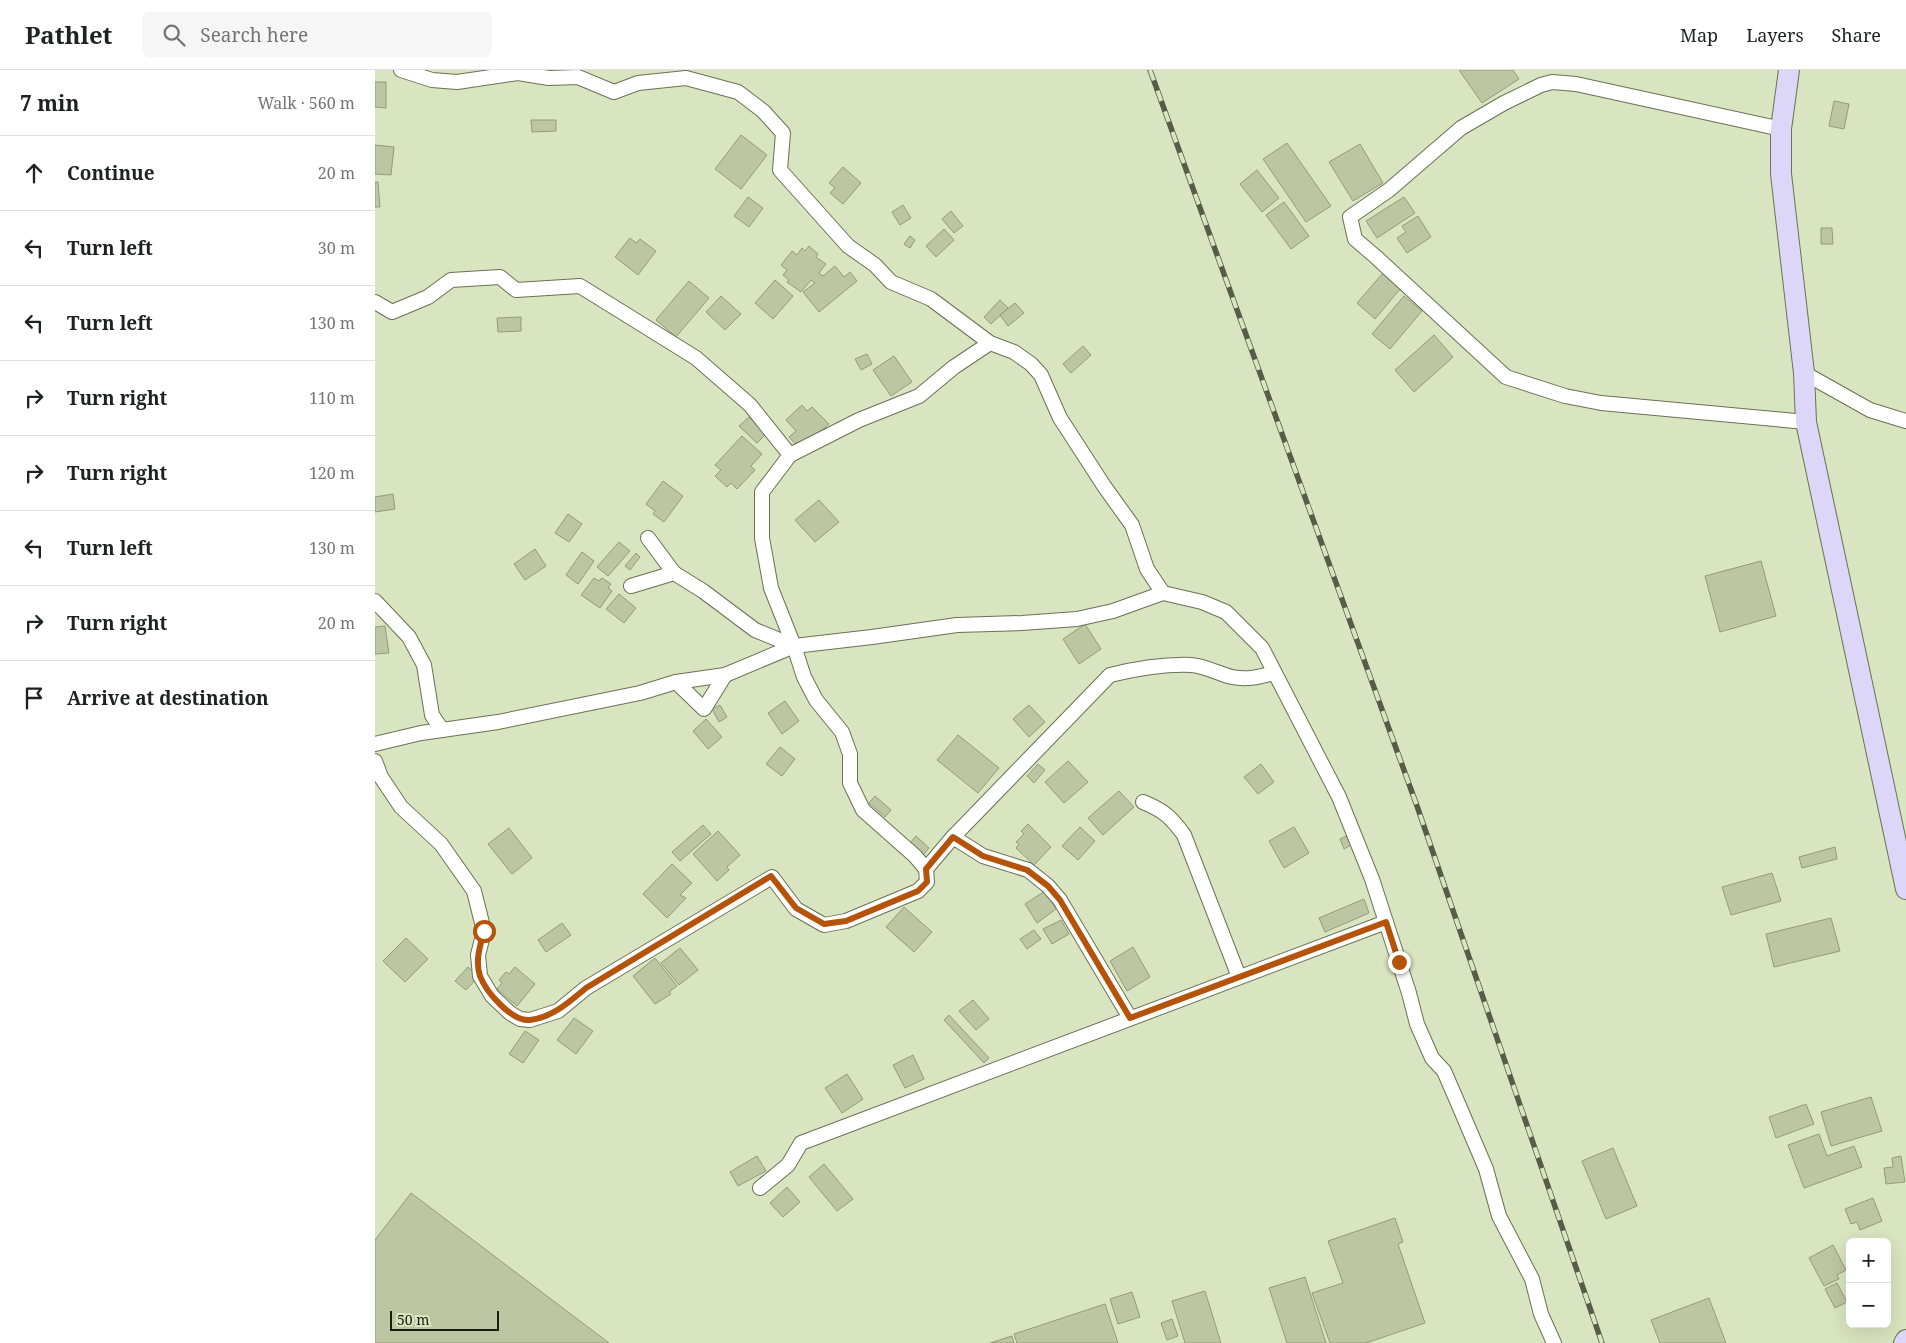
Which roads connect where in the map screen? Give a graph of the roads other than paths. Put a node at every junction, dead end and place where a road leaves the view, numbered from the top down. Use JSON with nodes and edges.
{"nodes":[{"id":1,"x":401,"y":70,"type":"edge"},
{"id":2,"x":1789,"y":70,"type":"edge"},
{"id":3,"x":1781,"y":129,"type":"junction"},
{"id":4,"x":375,"y":302,"type":"edge"},
{"id":5,"x":990,"y":343,"type":"junction"},
{"id":6,"x":1804,"y":374,"type":"junction"},
{"id":7,"x":1906,"y":421,"type":"edge"},
{"id":8,"x":1805,"y":422,"type":"junction"},
{"id":9,"x":790,"y":455,"type":"junction"},
{"id":10,"x":648,"y":538,"type":"dead end"},
{"id":11,"x":674,"y":573,"type":"junction"},
{"id":12,"x":631,"y":586,"type":"dead end"},
{"id":13,"x":1163,"y":593,"type":"junction"},
{"id":14,"x":375,"y":601,"type":"edge"},
{"id":15,"x":794,"y":646,"type":"junction"},
{"id":16,"x":1274,"y":673,"type":"junction"},
{"id":17,"x":725,"y":675,"type":"junction"},
{"id":18,"x":676,"y":682,"type":"junction"},
{"id":19,"x":442,"y":730,"type":"junction"},
{"id":20,"x":375,"y":744,"type":"edge"},
{"id":21,"x":375,"y":761,"type":"edge"},
{"id":22,"x":1143,"y":802,"type":"dead end"},
{"id":23,"x":953,"y":837,"type":"junction"},
{"id":24,"x":926,"y":869,"type":"junction"},
{"id":25,"x":1906,"y":889,"type":"edge"},
{"id":26,"x":1386,"y":922,"type":"junction"},
{"id":27,"x":1239,"y":977,"type":"junction"},
{"id":28,"x":1130,"y":1018,"type":"junction"},
{"id":29,"x":760,"y":1188,"type":"dead end"},
{"id":30,"x":1906,"y":1340,"type":"edge"},
{"id":31,"x":1554,"y":1343,"type":"edge"},
{"id":32,"x":1903,"y":1343,"type":"edge"}],
"edges":[{"from":1,"to":5,"type":"street"},
{"from":2,"to":3,"type":"main road"},
{"from":3,"to":6,"type":"main road"},
{"from":3,"to":8,"type":"street"},
{"from":4,"to":9,"type":"street"},
{"from":5,"to":9,"type":"street"},
{"from":5,"to":13,"type":"street"},
{"from":6,"to":7,"type":"street"},
{"from":6,"to":8,"type":"main road"},
{"from":8,"to":25,"type":"main road"},
{"from":9,"to":15,"type":"street"},
{"from":10,"to":11,"type":"street"},
{"from":11,"to":12,"type":"street"},
{"from":11,"to":15,"type":"street"},
{"from":13,"to":15,"type":"street"},
{"from":13,"to":16,"type":"street"},
{"from":14,"to":19,"type":"street"},
{"from":15,"to":17,"type":"street"},
{"from":15,"to":24,"type":"street"},
{"from":16,"to":23,"type":"street"},
{"from":16,"to":26,"type":"street"},
{"from":17,"to":18,"type":"street"},
{"from":17,"to":18,"type":"street"},
{"from":18,"to":19,"type":"street"},
{"from":19,"to":20,"type":"street"},
{"from":21,"to":24,"type":"street"},
{"from":22,"to":27,"type":"street"},
{"from":23,"to":24,"type":"street"},
{"from":23,"to":28,"type":"street"},
{"from":26,"to":27,"type":"street"},
{"from":26,"to":31,"type":"street"},
{"from":27,"to":28,"type":"street"},
{"from":28,"to":29,"type":"street"},
{"from":30,"to":32,"type":"main road"}]}
